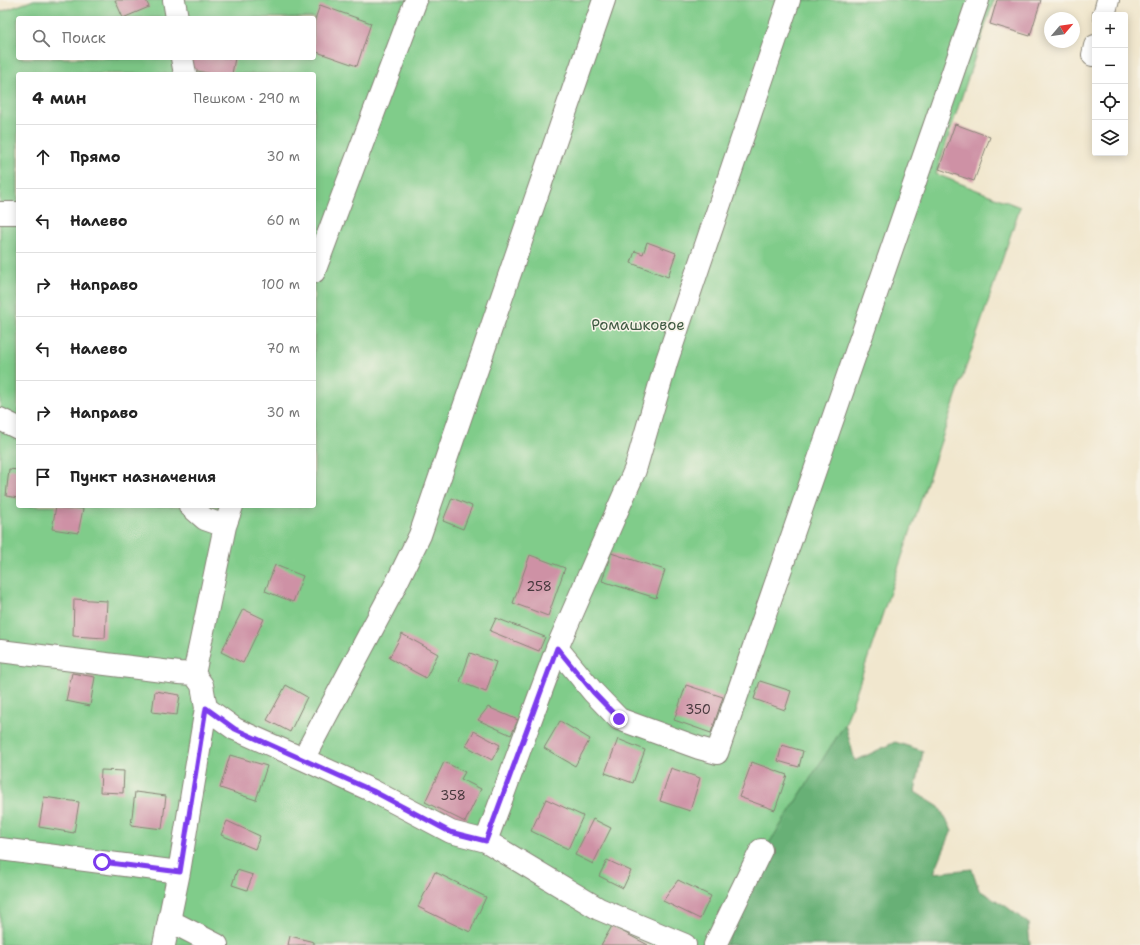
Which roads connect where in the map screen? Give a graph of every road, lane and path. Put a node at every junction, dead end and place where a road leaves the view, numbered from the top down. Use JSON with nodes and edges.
{"nodes":[{"id":1,"x":174,"y":0,"type":"edge"},
{"id":2,"x":416,"y":0,"type":"edge"},
{"id":3,"x":604,"y":0,"type":"edge"},
{"id":4,"x":789,"y":0,"type":"edge"},
{"id":5,"x":978,"y":0,"type":"edge"},
{"id":6,"x":1108,"y":0,"type":"edge"},
{"id":7,"x":1105,"y":12,"type":"edge"},
{"id":8,"x":177,"y":16,"type":"edge"},
{"id":9,"x":182,"y":60,"type":"edge"},
{"id":10,"x":184,"y":72,"type":"edge"},
{"id":11,"x":16,"y":213,"type":"edge"},
{"id":12,"x":0,"y":214,"type":"edge"},
{"id":13,"x":316,"y":267,"type":"edge"},
{"id":14,"x":0,"y":419,"type":"edge"},
{"id":15,"x":16,"y":427,"type":"edge"},
{"id":16,"x":192,"y":508,"type":"edge"},
{"id":17,"x":228,"y":516,"type":"edge"},
{"id":18,"x":557,"y":648,"type":"junction"},
{"id":19,"x":0,"y":651,"type":"edge"},
{"id":20,"x":194,"y":674,"type":"junction"},
{"id":21,"x":206,"y":708,"type":"junction"},
{"id":22,"x":303,"y":759,"type":"junction"},
{"id":23,"x":486,"y":841,"type":"junction"},
{"id":24,"x":0,"y":849,"type":"edge"},
{"id":25,"x":761,"y":850,"type":"dead end"},
{"id":26,"x":180,"y":872,"type":"junction"},
{"id":27,"x":170,"y":921,"type":"junction"},
{"id":28,"x":164,"y":945,"type":"edge"},
{"id":29,"x":218,"y":945,"type":"edge"},
{"id":30,"x":685,"y":945,"type":"edge"},
{"id":31,"x":715,"y":945,"type":"edge"}],
"edges":[{"from":1,"to":8,"type":"lane"},
{"from":2,"to":13,"type":"lane"},
{"from":3,"to":22,"type":"lane"},
{"from":4,"to":18,"type":"lane"},
{"from":5,"to":18,"type":"lane"},
{"from":6,"to":7,"type":"lane"},
{"from":9,"to":10,"type":"lane"},
{"from":11,"to":12,"type":"lane"},
{"from":14,"to":15,"type":"lane"},
{"from":16,"to":17,"type":"lane"},
{"from":17,"to":20,"type":"lane"},
{"from":18,"to":23,"type":"lane"},
{"from":19,"to":20,"type":"lane"},
{"from":20,"to":21,"type":"lane"},
{"from":21,"to":22,"type":"lane"},
{"from":21,"to":26,"type":"lane"},
{"from":22,"to":23,"type":"lane"},
{"from":23,"to":30,"type":"lane"},
{"from":24,"to":26,"type":"lane"},
{"from":25,"to":31,"type":"lane"},
{"from":26,"to":27,"type":"lane"},
{"from":27,"to":28,"type":"lane"},
{"from":27,"to":29,"type":"lane"}]}
